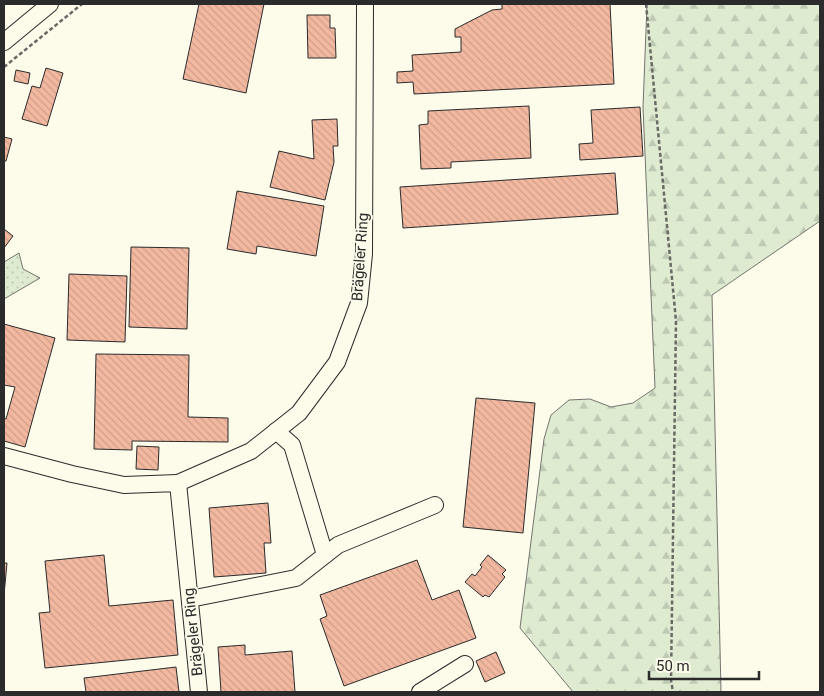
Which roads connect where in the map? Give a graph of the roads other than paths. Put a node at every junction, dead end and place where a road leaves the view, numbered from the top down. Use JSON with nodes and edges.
{"nodes":[{"id":1,"x":50,"y":4,"type":"edge"},
{"id":2,"x":365,"y":4,"type":"edge"},
{"id":3,"x":4,"y":42,"type":"edge"},
{"id":4,"x":276,"y":431,"type":"junction"},
{"id":5,"x":4,"y":456,"type":"edge"},
{"id":6,"x":178,"y":483,"type":"junction"},
{"id":7,"x":435,"y":505,"type":"dead end"},
{"id":8,"x":325,"y":555,"type":"junction"},
{"id":9,"x":190,"y":599,"type":"junction"},
{"id":10,"x":465,"y":664,"type":"dead end"},
{"id":11,"x":199,"y":692,"type":"edge"},
{"id":12,"x":420,"y":692,"type":"edge"}],
"edges":[{"from":1,"to":3,"type":"street"},
{"from":2,"to":4,"type":"street","name":"Brägeler Ring"},
{"from":4,"to":6,"type":"street","name":"Brägeler Ring"},
{"from":4,"to":8,"type":"street"},
{"from":5,"to":6,"type":"street","name":"Brägeler Ring"},
{"from":6,"to":9,"type":"street","name":"Brägeler Ring"},
{"from":7,"to":8,"type":"street"},
{"from":8,"to":9,"type":"street"},
{"from":9,"to":11,"type":"street","name":"Brägeler Ring"},
{"from":10,"to":12,"type":"street"}]}
